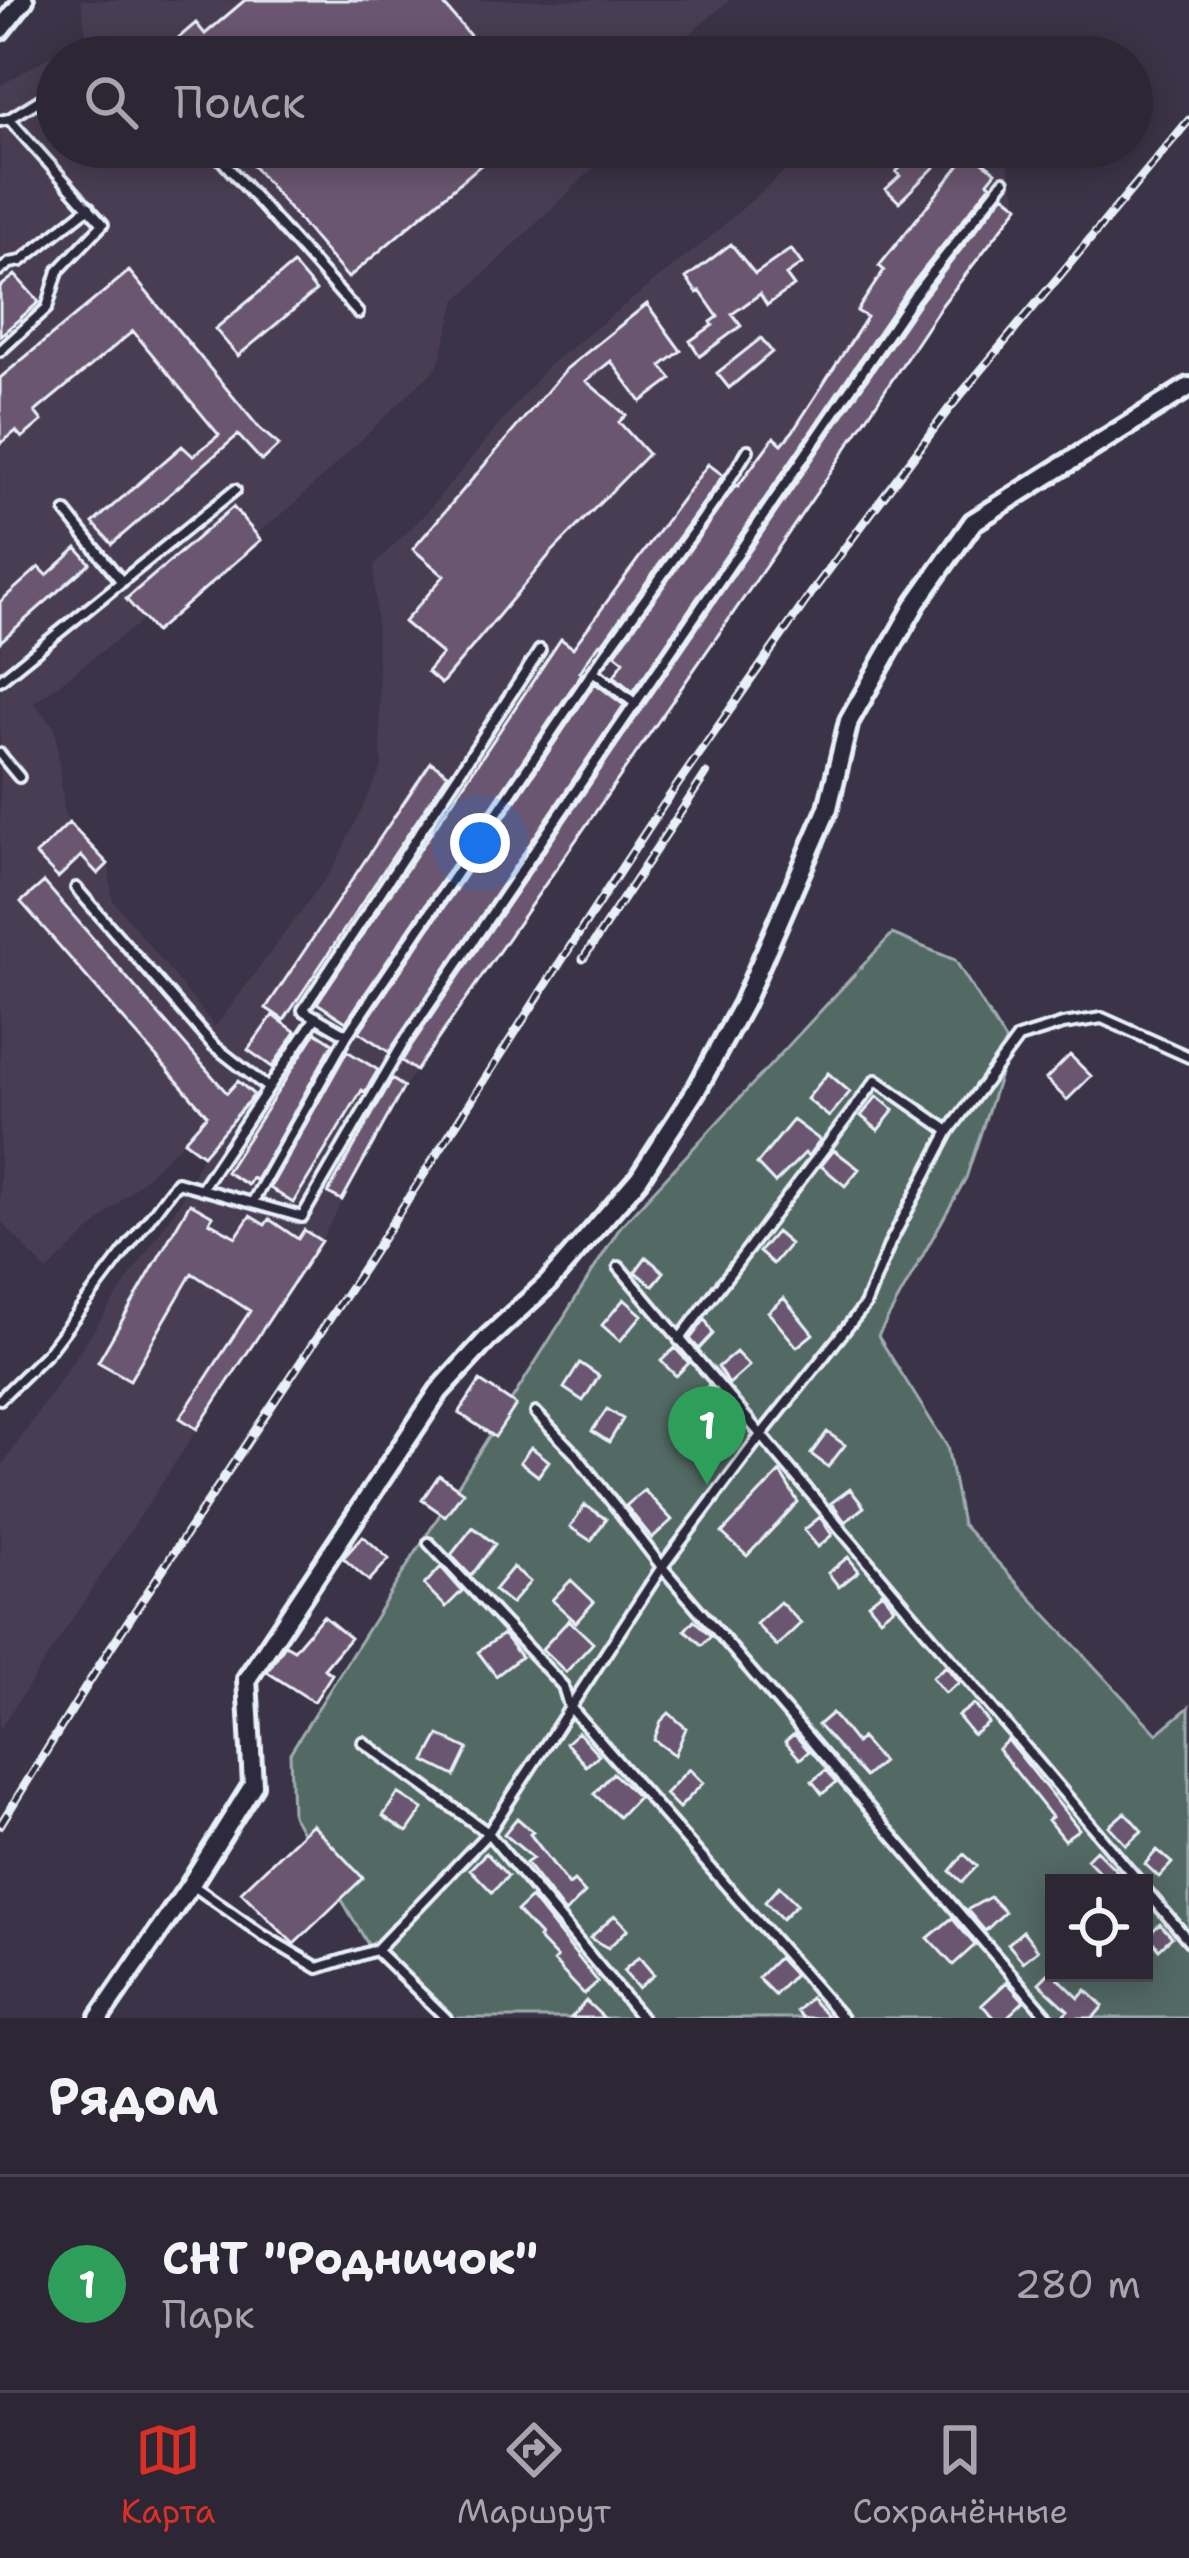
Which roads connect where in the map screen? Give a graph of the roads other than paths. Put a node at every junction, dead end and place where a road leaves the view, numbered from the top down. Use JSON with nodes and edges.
{"nodes":[{"id":1,"x":24,"y":0,"type":"edge"},
{"id":2,"x":0,"y":30,"type":"edge"},
{"id":3,"x":36,"y":101,"type":"edge"},
{"id":4,"x":5,"y":120,"type":"edge"},
{"id":5,"x":36,"y":152,"type":"edge"},
{"id":6,"x":51,"y":168,"type":"edge"},
{"id":7,"x":229,"y":168,"type":"edge"},
{"id":8,"x":1004,"y":182,"type":"dead end"},
{"id":9,"x":89,"y":207,"type":"junction"},
{"id":10,"x":0,"y":270,"type":"edge"},
{"id":11,"x":358,"y":313,"type":"dead end"},
{"id":12,"x":0,"y":351,"type":"edge"},
{"id":13,"x":1189,"y":387,"type":"edge"},
{"id":14,"x":748,"y":450,"type":"dead end"},
{"id":15,"x":235,"y":490,"type":"dead end"},
{"id":16,"x":66,"y":512,"type":"dead end"},
{"id":17,"x":122,"y":582,"type":"junction"},
{"id":18,"x":540,"y":650,"type":"dead end"},
{"id":19,"x":592,"y":670,"type":"junction"},
{"id":20,"x":0,"y":680,"type":"edge"},
{"id":21,"x":636,"y":704,"type":"junction"},
{"id":22,"x":0,"y":754,"type":"edge"},
{"id":23,"x":20,"y":777,"type":"dead end"},
{"id":24,"x":76,"y":888,"type":"dead end"},
{"id":25,"x":316,"y":1017,"type":"junction"},
{"id":26,"x":347,"y":1035,"type":"junction"},
{"id":27,"x":1189,"y":1057,"type":"edge"},
{"id":28,"x":268,"y":1088,"type":"junction"},
{"id":29,"x":949,"y":1131,"type":"junction"},
{"id":30,"x":202,"y":1189,"type":"junction"},
{"id":31,"x":252,"y":1203,"type":"junction"},
{"id":32,"x":619,"y":1267,"type":"dead end"},
{"id":33,"x":679,"y":1340,"type":"junction"},
{"id":34,"x":0,"y":1399,"type":"edge"},
{"id":35,"x":536,"y":1413,"type":"dead end"},
{"id":36,"x":760,"y":1435,"type":"junction"},
{"id":37,"x":430,"y":1544,"type":"dead end"},
{"id":38,"x":662,"y":1567,"type":"junction"},
{"id":39,"x":569,"y":1706,"type":"junction"},
{"id":40,"x":363,"y":1742,"type":"dead end"},
{"id":41,"x":488,"y":1833,"type":"junction"},
{"id":42,"x":1132,"y":1874,"type":"edge"},
{"id":43,"x":191,"y":1884,"type":"junction"},
{"id":44,"x":1153,"y":1899,"type":"edge"},
{"id":45,"x":1189,"y":1941,"type":"edge"},
{"id":46,"x":376,"y":1950,"type":"junction"},
{"id":47,"x":99,"y":2018,"type":"edge"},
{"id":48,"x":446,"y":2018,"type":"edge"},
{"id":49,"x":642,"y":2018,"type":"edge"},
{"id":50,"x":842,"y":2018,"type":"edge"},
{"id":51,"x":1048,"y":2018,"type":"edge"}],
"edges":[{"from":1,"to":2,"type":"street"},
{"from":3,"to":4,"type":"lane"},
{"from":4,"to":5,"type":"lane"},
{"from":6,"to":9,"type":"lane"},
{"from":7,"to":11,"type":"lane"},
{"from":8,"to":21,"type":"lane"},
{"from":9,"to":10,"type":"lane"},
{"from":9,"to":12,"type":"lane"},
{"from":13,"to":43,"type":"street"},
{"from":14,"to":19,"type":"lane"},
{"from":15,"to":17,"type":"lane"},
{"from":16,"to":17,"type":"lane"},
{"from":17,"to":20,"type":"lane"},
{"from":18,"to":25,"type":"lane"},
{"from":19,"to":21,"type":"lane"},
{"from":19,"to":26,"type":"lane"},
{"from":21,"to":31,"type":"lane"},
{"from":22,"to":23,"type":"lane"},
{"from":24,"to":28,"type":"lane"},
{"from":25,"to":26,"type":"lane"},
{"from":25,"to":28,"type":"lane"},
{"from":26,"to":31,"type":"lane"},
{"from":27,"to":29,"type":"lane"},
{"from":28,"to":30,"type":"lane"},
{"from":29,"to":33,"type":"lane"},
{"from":29,"to":36,"type":"lane"},
{"from":30,"to":31,"type":"lane"},
{"from":30,"to":34,"type":"lane"},
{"from":32,"to":33,"type":"lane"},
{"from":33,"to":36,"type":"lane"},
{"from":35,"to":38,"type":"lane"},
{"from":36,"to":38,"type":"lane"},
{"from":36,"to":42,"type":"lane"},
{"from":37,"to":39,"type":"lane"},
{"from":38,"to":39,"type":"lane"},
{"from":38,"to":51,"type":"lane"},
{"from":39,"to":41,"type":"lane"},
{"from":39,"to":50,"type":"lane"},
{"from":40,"to":41,"type":"lane"},
{"from":41,"to":46,"type":"lane"},
{"from":41,"to":49,"type":"lane"},
{"from":43,"to":46,"type":"lane"},
{"from":43,"to":47,"type":"street"},
{"from":44,"to":45,"type":"lane"},
{"from":46,"to":48,"type":"lane"}]}
